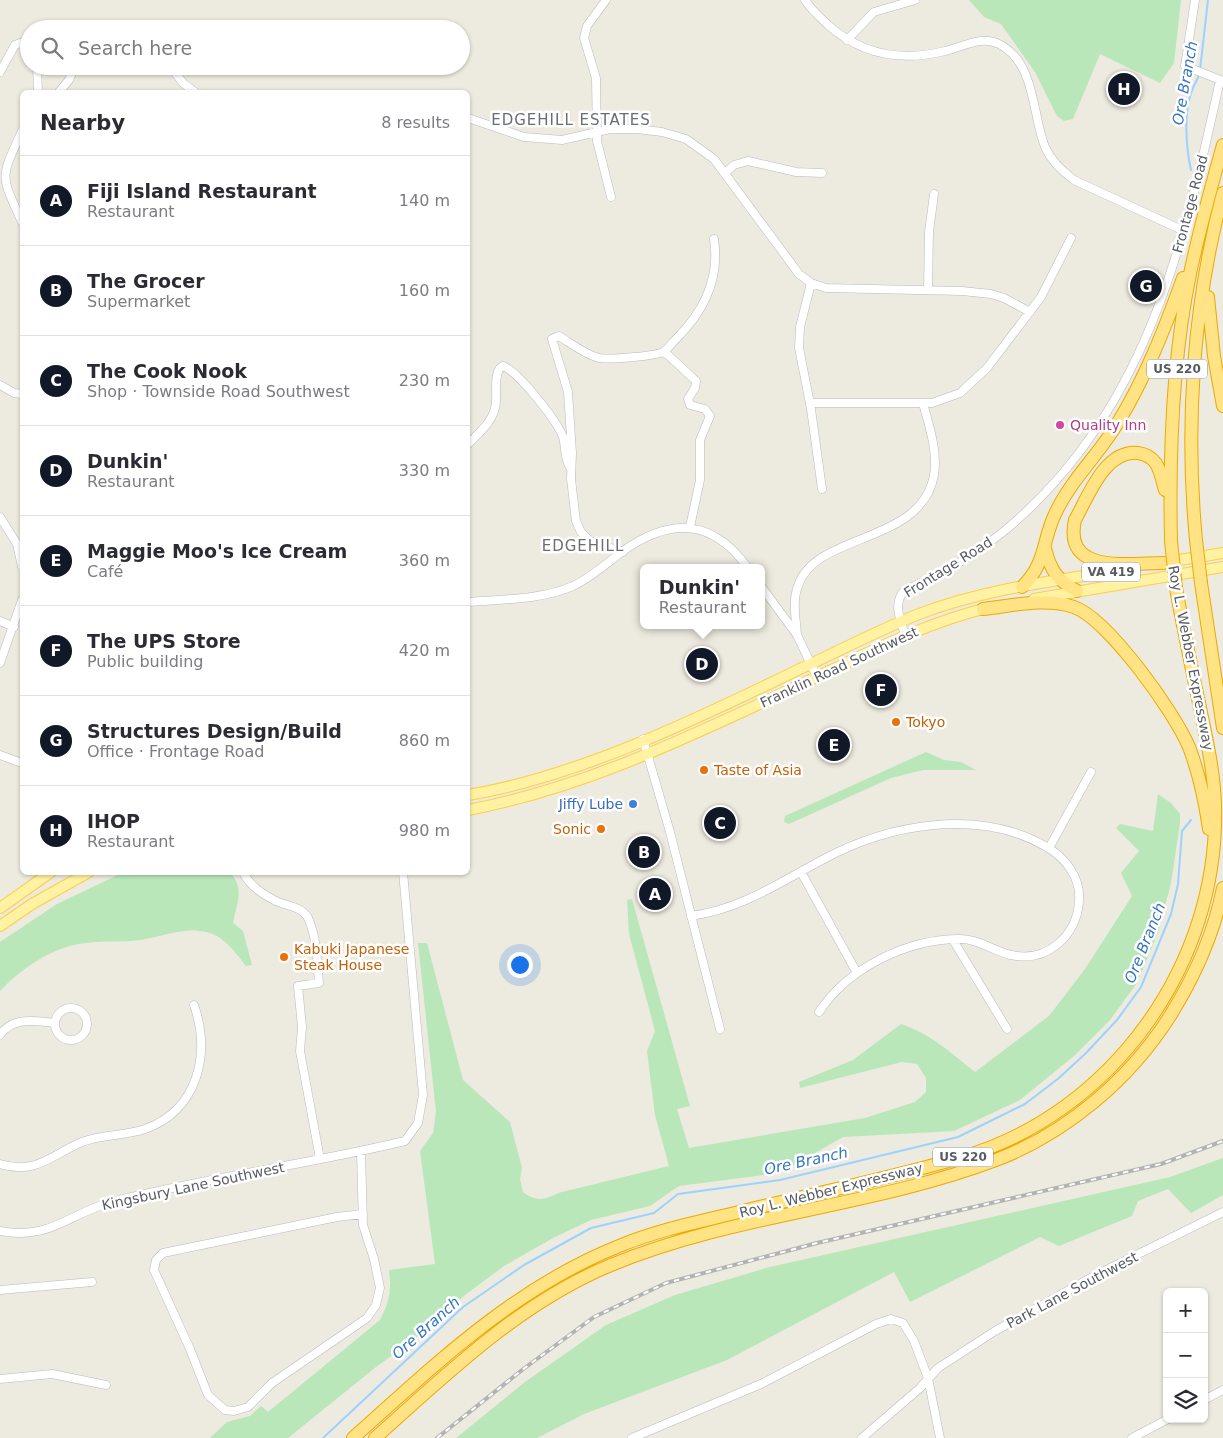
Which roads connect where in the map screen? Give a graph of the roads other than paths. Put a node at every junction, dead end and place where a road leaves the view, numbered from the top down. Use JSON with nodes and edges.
{"nodes":[{"id":1,"x":606,"y":0,"type":"edge"},
{"id":2,"x":805,"y":0,"type":"edge"},
{"id":3,"x":915,"y":0,"type":"edge"},
{"id":4,"x":1195,"y":0,"type":"edge"},
{"id":5,"x":847,"y":40,"type":"junction"},
{"id":6,"x":20,"y":43,"type":"edge"},
{"id":7,"x":0,"y":72,"type":"edge"},
{"id":8,"x":37,"y":75,"type":"edge"},
{"id":9,"x":71,"y":75,"type":"edge"},
{"id":10,"x":177,"y":75,"type":"edge"},
{"id":11,"x":1222,"y":81,"type":"edge"},
{"id":12,"x":38,"y":90,"type":"edge"},
{"id":13,"x":62,"y":90,"type":"edge"},
{"id":14,"x":192,"y":90,"type":"edge"},
{"id":15,"x":470,"y":119,"type":"edge"},
{"id":16,"x":596,"y":132,"type":"junction"},
{"id":17,"x":20,"y":135,"type":"edge"},
{"id":18,"x":1223,"y":146,"type":"edge"},
{"id":19,"x":726,"y":173,"type":"junction"},
{"id":20,"x":822,"y":173,"type":"dead end"},
{"id":21,"x":0,"y":182,"type":"edge"},
{"id":22,"x":1223,"y":192,"type":"edge"},
{"id":23,"x":934,"y":194,"type":"dead end"},
{"id":24,"x":611,"y":197,"type":"dead end"},
{"id":25,"x":20,"y":219,"type":"edge"},
{"id":26,"x":1184,"y":231,"type":"junction"},
{"id":27,"x":1199,"y":233,"type":"junction"},
{"id":28,"x":1071,"y":238,"type":"dead end"},
{"id":29,"x":714,"y":239,"type":"dead end"},
{"id":30,"x":1210,"y":249,"type":"junction"},
{"id":31,"x":811,"y":283,"type":"junction"},
{"id":32,"x":928,"y":290,"type":"junction"},
{"id":33,"x":1030,"y":312,"type":"junction"},
{"id":34,"x":663,"y":352,"type":"junction"},
{"id":35,"x":0,"y":385,"type":"edge"},
{"id":36,"x":20,"y":394,"type":"edge"},
{"id":37,"x":810,"y":403,"type":"junction"},
{"id":38,"x":924,"y":403,"type":"junction"},
{"id":39,"x":1223,"y":406,"type":"edge"},
{"id":40,"x":470,"y":442,"type":"edge"},
{"id":41,"x":571,"y":469,"type":"junction"},
{"id":42,"x":822,"y":489,"type":"dead end"},
{"id":43,"x":1170,"y":507,"type":"junction"},
{"id":44,"x":0,"y":517,"type":"edge"},
{"id":45,"x":690,"y":527,"type":"junction"},
{"id":46,"x":1046,"y":548,"type":"junction"},
{"id":47,"x":623,"y":552,"type":"junction"},
{"id":48,"x":1223,"y":553,"type":"edge"},
{"id":49,"x":20,"y":559,"type":"edge"},
{"id":50,"x":1163,"y":563,"type":"junction"},
{"id":51,"x":745,"y":564,"type":"edge"},
{"id":52,"x":1223,"y":567,"type":"edge"},
{"id":53,"x":1060,"y":580,"type":"junction"},
{"id":54,"x":1022,"y":587,"type":"junction"},
{"id":55,"x":765,"y":591,"type":"edge"},
{"id":56,"x":1077,"y":592,"type":"junction"},
{"id":57,"x":470,"y":602,"type":"edge"},
{"id":58,"x":20,"y":607,"type":"edge"},
{"id":59,"x":983,"y":609,"type":"junction"},
{"id":60,"x":0,"y":621,"type":"edge"},
{"id":61,"x":902,"y":621,"type":"junction"},
{"id":62,"x":14,"y":627,"type":"junction"},
{"id":63,"x":797,"y":635,"type":"junction"},
{"id":64,"x":905,"y":635,"type":"junction"},
{"id":65,"x":0,"y":663,"type":"edge"},
{"id":66,"x":811,"y":664,"type":"junction"},
{"id":67,"x":817,"y":677,"type":"junction"},
{"id":68,"x":1223,"y":728,"type":"edge"},
{"id":69,"x":643,"y":739,"type":"junction"},
{"id":70,"x":648,"y":753,"type":"junction"},
{"id":71,"x":0,"y":755,"type":"edge"},
{"id":72,"x":20,"y":763,"type":"edge"},
{"id":73,"x":1091,"y":772,"type":"dead end"},
{"id":74,"x":470,"y":795,"type":"edge"},
{"id":75,"x":470,"y":810,"type":"edge"},
{"id":76,"x":1049,"y":848,"type":"junction"},
{"id":77,"x":1213,"y":856,"type":"junction"},
{"id":78,"x":800,"y":872,"type":"junction"},
{"id":79,"x":47,"y":875,"type":"edge"},
{"id":80,"x":84,"y":875,"type":"edge"},
{"id":81,"x":245,"y":875,"type":"edge"},
{"id":82,"x":402,"y":875,"type":"edge"},
{"id":83,"x":1223,"y":888,"type":"edge"},
{"id":84,"x":0,"y":908,"type":"edge"},
{"id":85,"x":691,"y":916,"type":"junction"},
{"id":86,"x":0,"y":926,"type":"edge"},
{"id":87,"x":953,"y":940,"type":"junction"},
{"id":88,"x":858,"y":973,"type":"junction"},
{"id":89,"x":194,"y":1005,"type":"dead end"},
{"id":90,"x":819,"y":1012,"type":"dead end"},
{"id":91,"x":55,"y":1023,"type":"junction"},
{"id":92,"x":720,"y":1029,"type":"dead end"},
{"id":93,"x":1007,"y":1029,"type":"dead end"},
{"id":94,"x":0,"y":1035,"type":"edge"},
{"id":95,"x":361,"y":1152,"type":"junction"},
{"id":96,"x":320,"y":1159,"type":"junction"},
{"id":97,"x":0,"y":1164,"type":"edge"},
{"id":98,"x":1223,"y":1212,"type":"edge"},
{"id":99,"x":362,"y":1214,"type":"junction"},
{"id":100,"x":0,"y":1231,"type":"edge"},
{"id":101,"x":92,"y":1282,"type":"dead end"},
{"id":102,"x":0,"y":1290,"type":"edge"},
{"id":103,"x":928,"y":1378,"type":"junction"},
{"id":104,"x":0,"y":1379,"type":"edge"},
{"id":105,"x":106,"y":1384,"type":"dead end"},
{"id":106,"x":1223,"y":1390,"type":"edge"},
{"id":107,"x":1208,"y":1398,"type":"edge"},
{"id":108,"x":1163,"y":1422,"type":"edge"},
{"id":109,"x":353,"y":1438,"type":"edge"},
{"id":110,"x":375,"y":1438,"type":"edge"},
{"id":111,"x":632,"y":1438,"type":"edge"},
{"id":112,"x":862,"y":1438,"type":"edge"},
{"id":113,"x":940,"y":1438,"type":"edge"},
{"id":114,"x":1132,"y":1438,"type":"edge"}],
"edges":[{"from":1,"to":16,"type":"street"},
{"from":2,"to":5,"type":"street"},
{"from":3,"to":5,"type":"street"},
{"from":4,"to":11,"type":"street"},
{"from":5,"to":26,"type":"street"},
{"from":6,"to":7,"type":"street"},
{"from":8,"to":12,"type":"street"},
{"from":9,"to":13,"type":"street"},
{"from":10,"to":14,"type":"street"},
{"from":11,"to":26,"type":"street","name":"Frontage Road"},
{"from":15,"to":16,"type":"street"},
{"from":16,"to":19,"type":"street"},
{"from":16,"to":24,"type":"street"},
{"from":17,"to":21,"type":"street"},
{"from":18,"to":27,"type":"highway","number":"US 220"},
{"from":19,"to":20,"type":"street"},
{"from":19,"to":31,"type":"street"},
{"from":21,"to":25,"type":"street"},
{"from":22,"to":30,"type":"highway","number":"US 220"},
{"from":23,"to":32,"type":"street"},
{"from":26,"to":61,"type":"street","name":"Frontage Road"},
{"from":27,"to":43,"type":"highway","name":"Roy L. Webber Expressway","number":"US 220"},
{"from":27,"to":46,"type":"highway"},
{"from":28,"to":33,"type":"street"},
{"from":29,"to":34,"type":"street"},
{"from":30,"to":39,"type":"highway"},
{"from":30,"to":68,"type":"highway","name":"Roy L. Webber Expressway","number":"US 220","bridge":true},
{"from":31,"to":32,"type":"street"},
{"from":31,"to":37,"type":"street"},
{"from":32,"to":33,"type":"street"},
{"from":33,"to":38,"type":"street"},
{"from":34,"to":41,"type":"street"},
{"from":34,"to":45,"type":"street"},
{"from":35,"to":36,"type":"street"},
{"from":37,"to":38,"type":"street"},
{"from":37,"to":42,"type":"street"},
{"from":38,"to":63,"type":"street"},
{"from":40,"to":41,"type":"street"},
{"from":41,"to":47,"type":"street"},
{"from":43,"to":50,"type":"highway"},
{"from":43,"to":77,"type":"highway","name":"Roy L. Webber Expressway","number":"US 220","bridge":true},
{"from":44,"to":49,"type":"street"},
{"from":45,"to":47,"type":"street"},
{"from":45,"to":51,"type":"street"},
{"from":46,"to":53,"type":"highway"},
{"from":46,"to":54,"type":"highway"},
{"from":47,"to":57,"type":"street"},
{"from":48,"to":50,"type":"main road","number":"VA 419"},
{"from":50,"to":53,"type":"main road","number":"VA 419"},
{"from":52,"to":56,"type":"main road","name":"Franklin Road Southwest"},
{"from":53,"to":54,"type":"main road","number":"VA 419"},
{"from":53,"to":56,"type":"highway"},
{"from":54,"to":61,"type":"main road","name":"Franklin Road Southwest"},
{"from":55,"to":63,"type":"street"},
{"from":56,"to":59,"type":"main road","name":"Franklin Road Southwest"},
{"from":58,"to":62,"type":"street"},
{"from":59,"to":64,"type":"main road","name":"Franklin Road Southwest"},
{"from":59,"to":77,"type":"highway"},
{"from":60,"to":62,"type":"street"},
{"from":61,"to":64,"type":"street","name":"Frontage Road"},
{"from":61,"to":66,"type":"main road","name":"Franklin Road Southwest"},
{"from":62,"to":65,"type":"street"},
{"from":63,"to":66,"type":"street"},
{"from":64,"to":67,"type":"main road","name":"Franklin Road Southwest"},
{"from":66,"to":67,"type":"street"},
{"from":66,"to":69,"type":"main road","name":"Franklin Road Southwest"},
{"from":67,"to":70,"type":"main road","name":"Franklin Road Southwest"},
{"from":69,"to":70,"type":"street"},
{"from":69,"to":74,"type":"main road","name":"Franklin Road Southwest"},
{"from":70,"to":75,"type":"main road","name":"Franklin Road Southwest"},
{"from":70,"to":85,"type":"street"},
{"from":71,"to":72,"type":"street"},
{"from":73,"to":76,"type":"street"},
{"from":76,"to":78,"type":"street"},
{"from":76,"to":87,"type":"street"},
{"from":77,"to":109,"type":"highway","name":"Roy L. Webber Expressway","number":"US 220"},
{"from":78,"to":85,"type":"street"},
{"from":78,"to":88,"type":"street"},
{"from":79,"to":84,"type":"main road"},
{"from":80,"to":86,"type":"main road"},
{"from":81,"to":96,"type":"street"},
{"from":82,"to":95,"type":"street","name":"Kingsbury Lane Southwest"},
{"from":83,"to":110,"type":"highway","name":"Roy L. Webber Expressway","number":"US 220"},
{"from":85,"to":92,"type":"street"},
{"from":87,"to":88,"type":"street"},
{"from":87,"to":93,"type":"street"},
{"from":88,"to":90,"type":"street"},
{"from":89,"to":97,"type":"street"},
{"from":91,"to":91,"type":"street"},
{"from":91,"to":94,"type":"street"},
{"from":95,"to":96,"type":"street","name":"Kingsbury Lane Southwest"},
{"from":95,"to":99,"type":"street"},
{"from":96,"to":100,"type":"street","name":"Kingsbury Lane Southwest"},
{"from":98,"to":103,"type":"street","name":"Park Lane Southwest"},
{"from":99,"to":99,"type":"street"},
{"from":101,"to":102,"type":"street"},
{"from":103,"to":111,"type":"street"},
{"from":103,"to":112,"type":"street","name":"Park Lane Southwest"},
{"from":103,"to":113,"type":"street"},
{"from":104,"to":105,"type":"street"},
{"from":106,"to":107,"type":"street"},
{"from":108,"to":114,"type":"street"}]}
